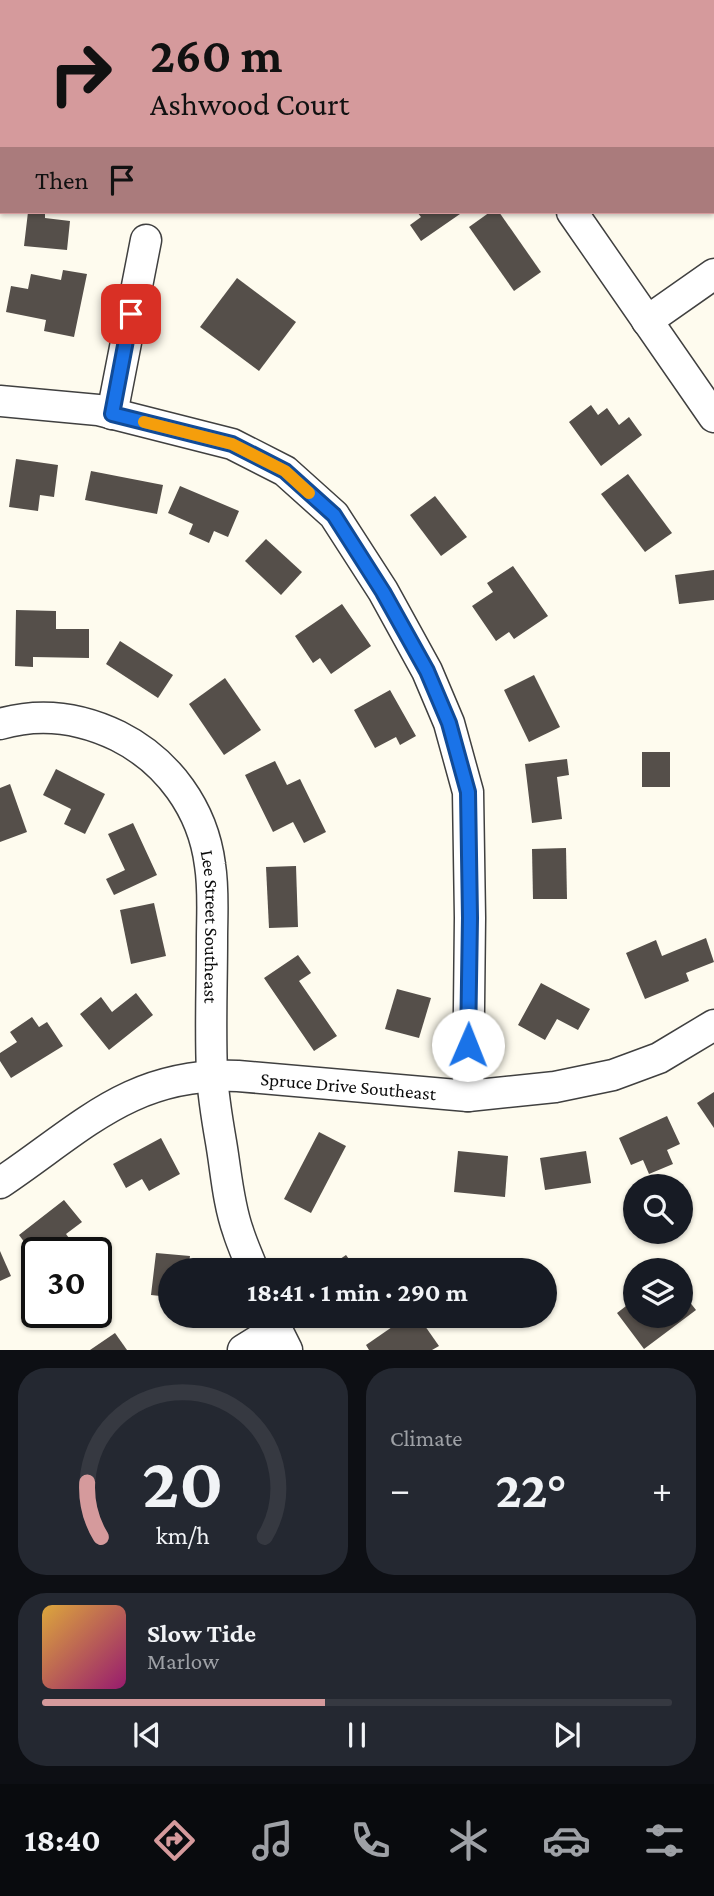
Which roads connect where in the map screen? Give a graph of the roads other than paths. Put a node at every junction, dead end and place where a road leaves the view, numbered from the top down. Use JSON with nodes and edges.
{"nodes":[{"id":1,"x":573,"y":214,"type":"edge"},
{"id":2,"x":146,"y":240,"type":"dead end"},
{"id":3,"x":714,"y":274,"type":"edge"},
{"id":4,"x":647,"y":321,"type":"junction"},
{"id":5,"x":0,"y":401,"type":"edge"},
{"id":6,"x":112,"y":414,"type":"junction"},
{"id":7,"x":714,"y":418,"type":"edge"},
{"id":8,"x":0,"y":724,"type":"edge"},
{"id":9,"x":714,"y":1025,"type":"edge"},
{"id":10,"x":212,"y":1075,"type":"junction"},
{"id":11,"x":468,"y":1096,"type":"junction"},
{"id":12,"x":0,"y":1183,"type":"edge"},
{"id":13,"x":248,"y":1258,"type":"edge"},
{"id":14,"x":277,"y":1332,"type":"edge"},
{"id":15,"x":243,"y":1350,"type":"edge"}],
"edges":[{"from":1,"to":4,"type":"street"},
{"from":2,"to":6,"type":"street"},
{"from":3,"to":4,"type":"street"},
{"from":4,"to":7,"type":"street"},
{"from":5,"to":6,"type":"street"},
{"from":6,"to":11,"type":"street"},
{"from":8,"to":10,"type":"street","name":"Lee Street Southeast"},
{"from":9,"to":11,"type":"street","name":"Spruce Drive Southeast"},
{"from":10,"to":11,"type":"street","name":"Spruce Drive Southeast"},
{"from":10,"to":12,"type":"street","name":"Spruce Drive Southeast"},
{"from":10,"to":13,"type":"street","name":"Lee Street Southeast"},
{"from":14,"to":15,"type":"street"}]}
